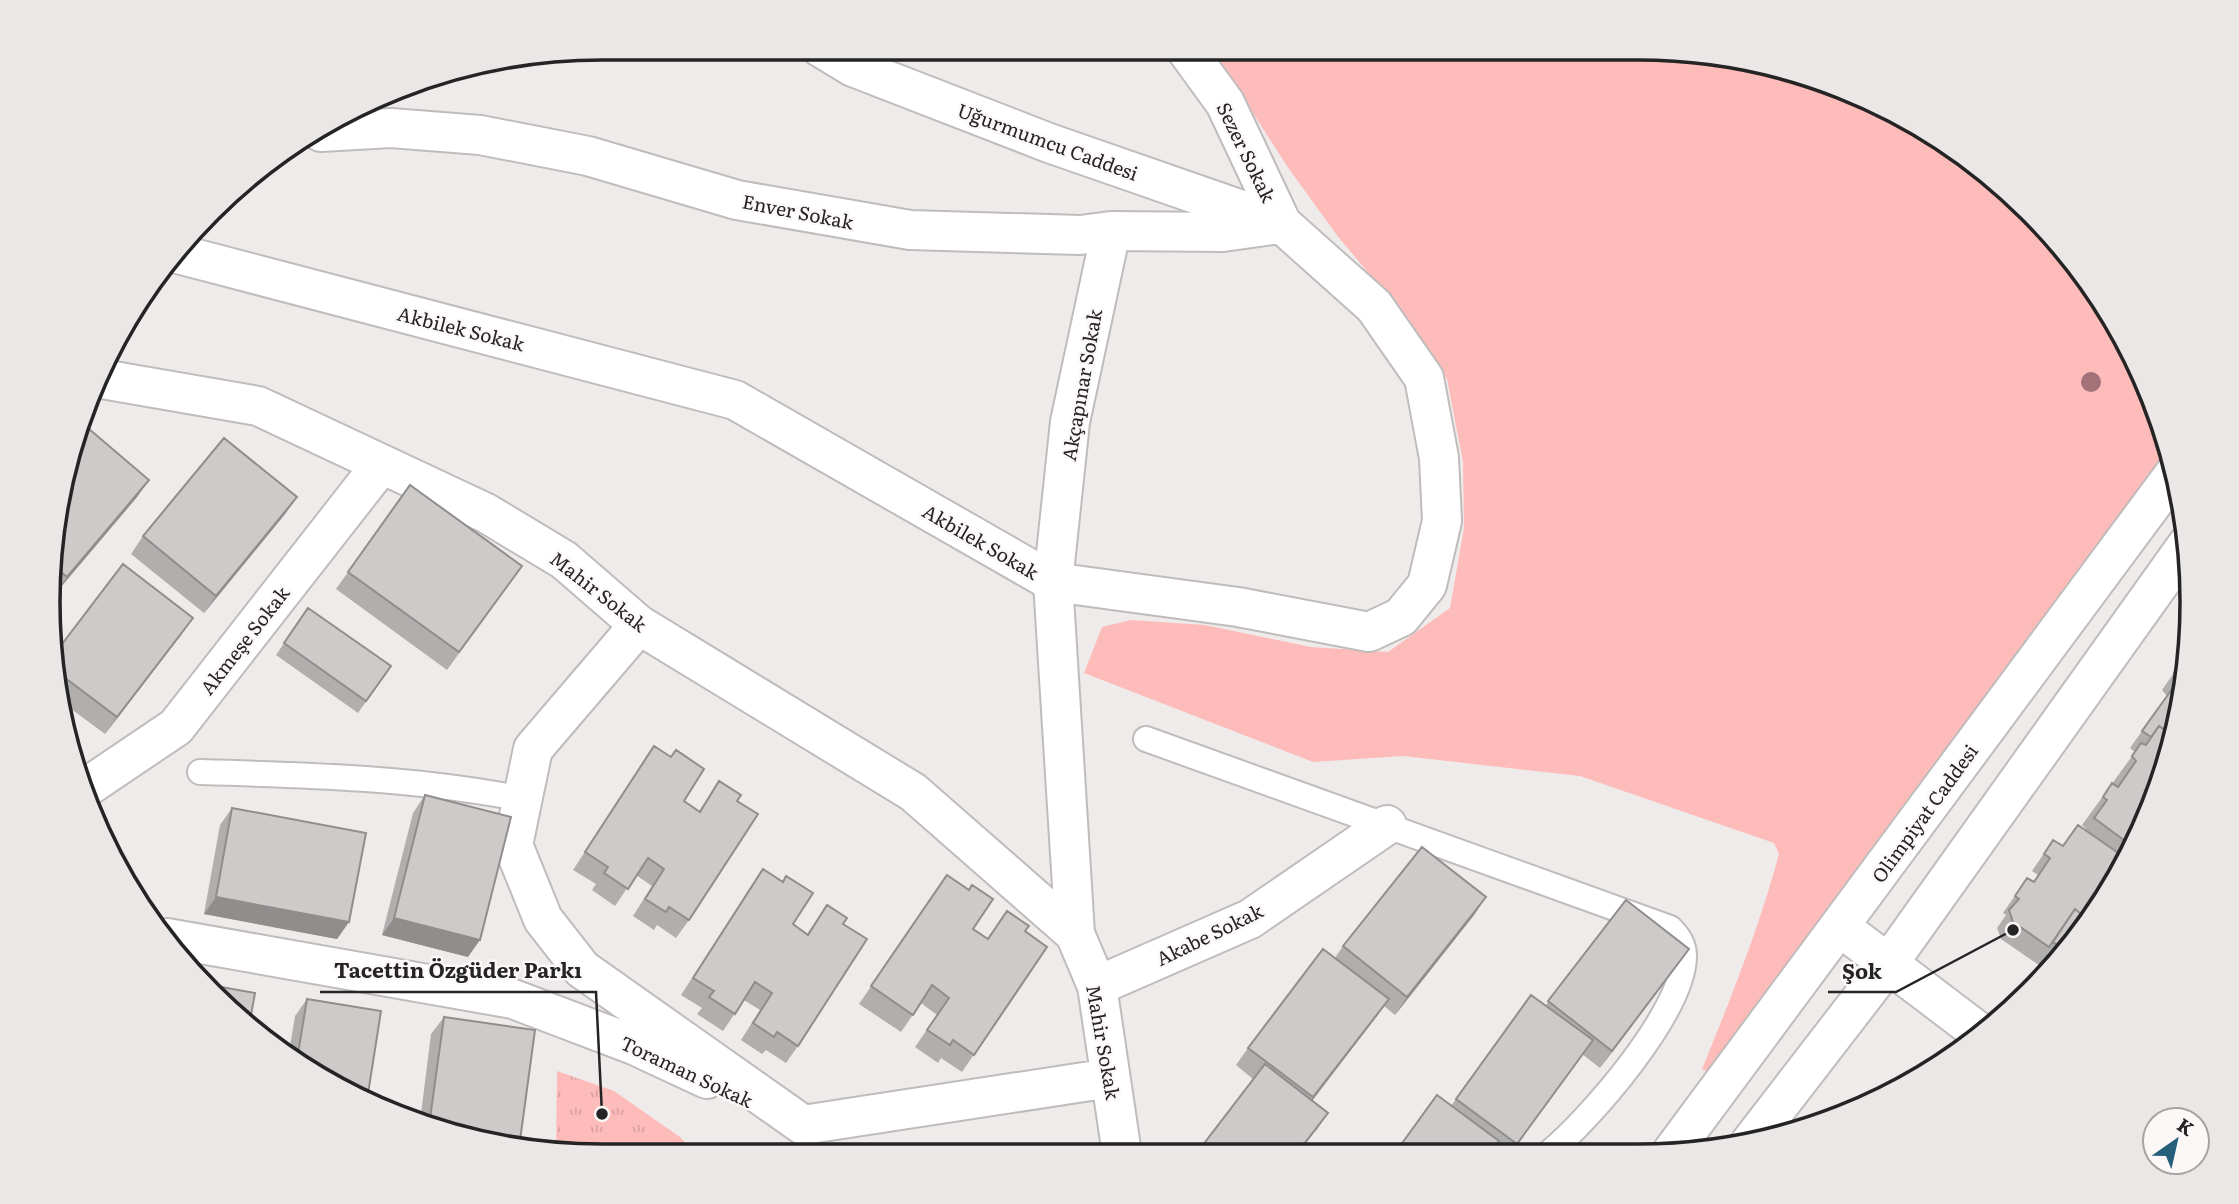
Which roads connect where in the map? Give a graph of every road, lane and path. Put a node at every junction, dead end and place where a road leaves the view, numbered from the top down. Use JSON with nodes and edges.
{"nodes":[{"id":1,"x":841,"y":60,"type":"edge"},
{"id":2,"x":1194,"y":60,"type":"edge"},
{"id":3,"x":332,"y":131,"type":"edge"},
{"id":4,"x":1282,"y":224,"type":"junction"},
{"id":5,"x":1111,"y":231,"type":"junction"},
{"id":6,"x":185,"y":256,"type":"edge"},
{"id":7,"x":107,"y":380,"type":"edge"},
{"id":8,"x":380,"y":466,"type":"junction"},
{"id":9,"x":2166,"y":485,"type":"edge"},
{"id":10,"x":2177,"y":559,"type":"edge"},
{"id":11,"x":1054,"y":582,"type":"junction"},
{"id":12,"x":639,"y":625,"type":"junction"},
{"id":13,"x":1146,"y":739,"type":"dead end"},
{"id":14,"x":200,"y":772,"type":"dead end"},
{"id":15,"x":91,"y":784,"type":"edge"},
{"id":16,"x":523,"y":799,"type":"junction"},
{"id":17,"x":1387,"y":825,"type":"junction"},
{"id":18,"x":1840,"y":927,"type":"junction"},
{"id":19,"x":1076,"y":934,"type":"junction"},
{"id":20,"x":179,"y":941,"type":"edge"},
{"id":21,"x":1888,"y":964,"type":"junction"},
{"id":22,"x":1097,"y":986,"type":"junction"},
{"id":23,"x":1973,"y":1028,"type":"edge"},
{"id":24,"x":1110,"y":1077,"type":"junction"},
{"id":25,"x":1760,"y":1130,"type":"edge"},
{"id":26,"x":811,"y":1140,"type":"edge"},
{"id":27,"x":1679,"y":1142,"type":"edge"},
{"id":28,"x":1120,"y":1144,"type":"edge"},
{"id":29,"x":1558,"y":1144,"type":"edge"}],
"edges":[{"from":1,"to":4,"type":"street","name":"Uğurmumcu Caddesi"},
{"from":2,"to":4,"type":"street","name":"Sezer Sokak"},
{"from":3,"to":5,"type":"street","name":"Enver Sokak"},
{"from":4,"to":5,"type":"street","name":"Enver Sokak"},
{"from":4,"to":11,"type":"street","name":"Akbilek Sokak"},
{"from":5,"to":11,"type":"street","name":"Akçapınar Sokak"},
{"from":6,"to":11,"type":"street","name":"Akbilek Sokak"},
{"from":7,"to":8,"type":"street","name":"Mahir Sokak"},
{"from":8,"to":12,"type":"street","name":"Mahir Sokak"},
{"from":8,"to":15,"type":"street","name":"Akmeşe Sokak"},
{"from":9,"to":18,"type":"street","name":"Olimpiyat Caddesi"},
{"from":10,"to":21,"type":"street"},
{"from":11,"to":19,"type":"street","name":"Mahir Sokak"},
{"from":12,"to":16,"type":"street"},
{"from":12,"to":19,"type":"street","name":"Mahir Sokak"},
{"from":13,"to":17,"type":"lane"},
{"from":14,"to":16,"type":"lane"},
{"from":16,"to":26,"type":"street"},
{"from":17,"to":22,"type":"street","name":"Akabe Sokak"},
{"from":17,"to":29,"type":"lane"},
{"from":18,"to":21,"type":"street"},
{"from":18,"to":27,"type":"street","name":"Olimpiyat Caddesi"},
{"from":19,"to":22,"type":"street","name":"Mahir Sokak"},
{"from":20,"to":26,"type":"street","name":"Toraman Sokak"},
{"from":21,"to":23,"type":"street"},
{"from":21,"to":25,"type":"street"},
{"from":22,"to":24,"type":"street","name":"Mahir Sokak"},
{"from":24,"to":26,"type":"street"},
{"from":24,"to":28,"type":"street","name":"Mahir Sokak"}]}
